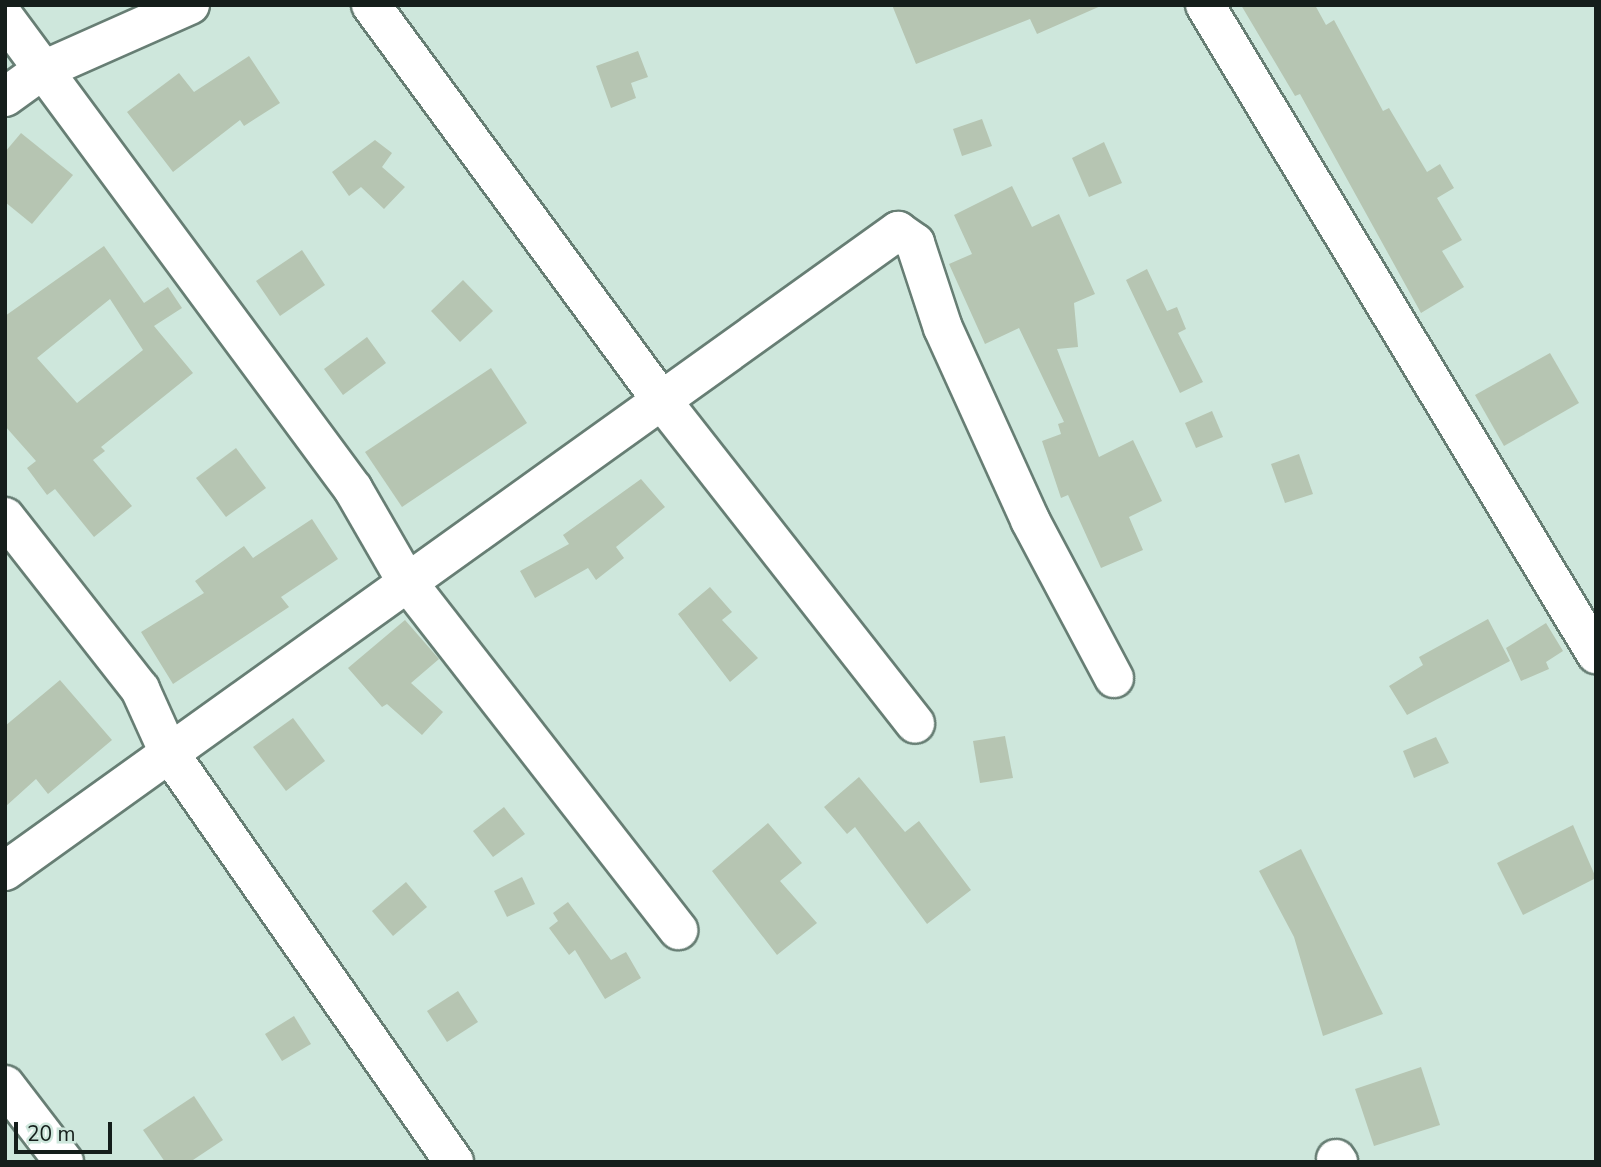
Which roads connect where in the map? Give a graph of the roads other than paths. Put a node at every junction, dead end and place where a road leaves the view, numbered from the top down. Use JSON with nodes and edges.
{"nodes":[{"id":1,"x":190,"y":5,"type":"edge"},
{"id":2,"x":370,"y":5,"type":"edge"},
{"id":3,"x":1205,"y":5,"type":"edge"},
{"id":4,"x":5,"y":18,"type":"edge"},
{"id":5,"x":41,"y":71,"type":"junction"},
{"id":6,"x":5,"y":97,"type":"edge"},
{"id":7,"x":659,"y":397,"type":"junction"},
{"id":8,"x":5,"y":517,"type":"edge"},
{"id":9,"x":405,"y":579,"type":"junction"},
{"id":10,"x":1596,"y":654,"type":"edge"},
{"id":11,"x":1114,"y":678,"type":"dead end"},
{"id":12,"x":915,"y":724,"type":"dead end"},
{"id":13,"x":168,"y":751,"type":"junction"},
{"id":14,"x":5,"y":871,"type":"edge"},
{"id":15,"x":678,"y":930,"type":"dead end"},
{"id":16,"x":5,"y":1085,"type":"edge"},
{"id":17,"x":64,"y":1162,"type":"edge"},
{"id":18,"x":454,"y":1162,"type":"edge"}],
"edges":[{"from":1,"to":5,"type":"street"},
{"from":2,"to":7,"type":"street"},
{"from":3,"to":10,"type":"street"},
{"from":4,"to":5,"type":"street"},
{"from":5,"to":6,"type":"street"},
{"from":5,"to":9,"type":"street"},
{"from":7,"to":9,"type":"street"},
{"from":7,"to":11,"type":"street"},
{"from":7,"to":12,"type":"street"},
{"from":8,"to":13,"type":"street"},
{"from":9,"to":13,"type":"street"},
{"from":9,"to":15,"type":"street"},
{"from":13,"to":14,"type":"street"},
{"from":13,"to":18,"type":"street"},
{"from":16,"to":17,"type":"street"}]}
